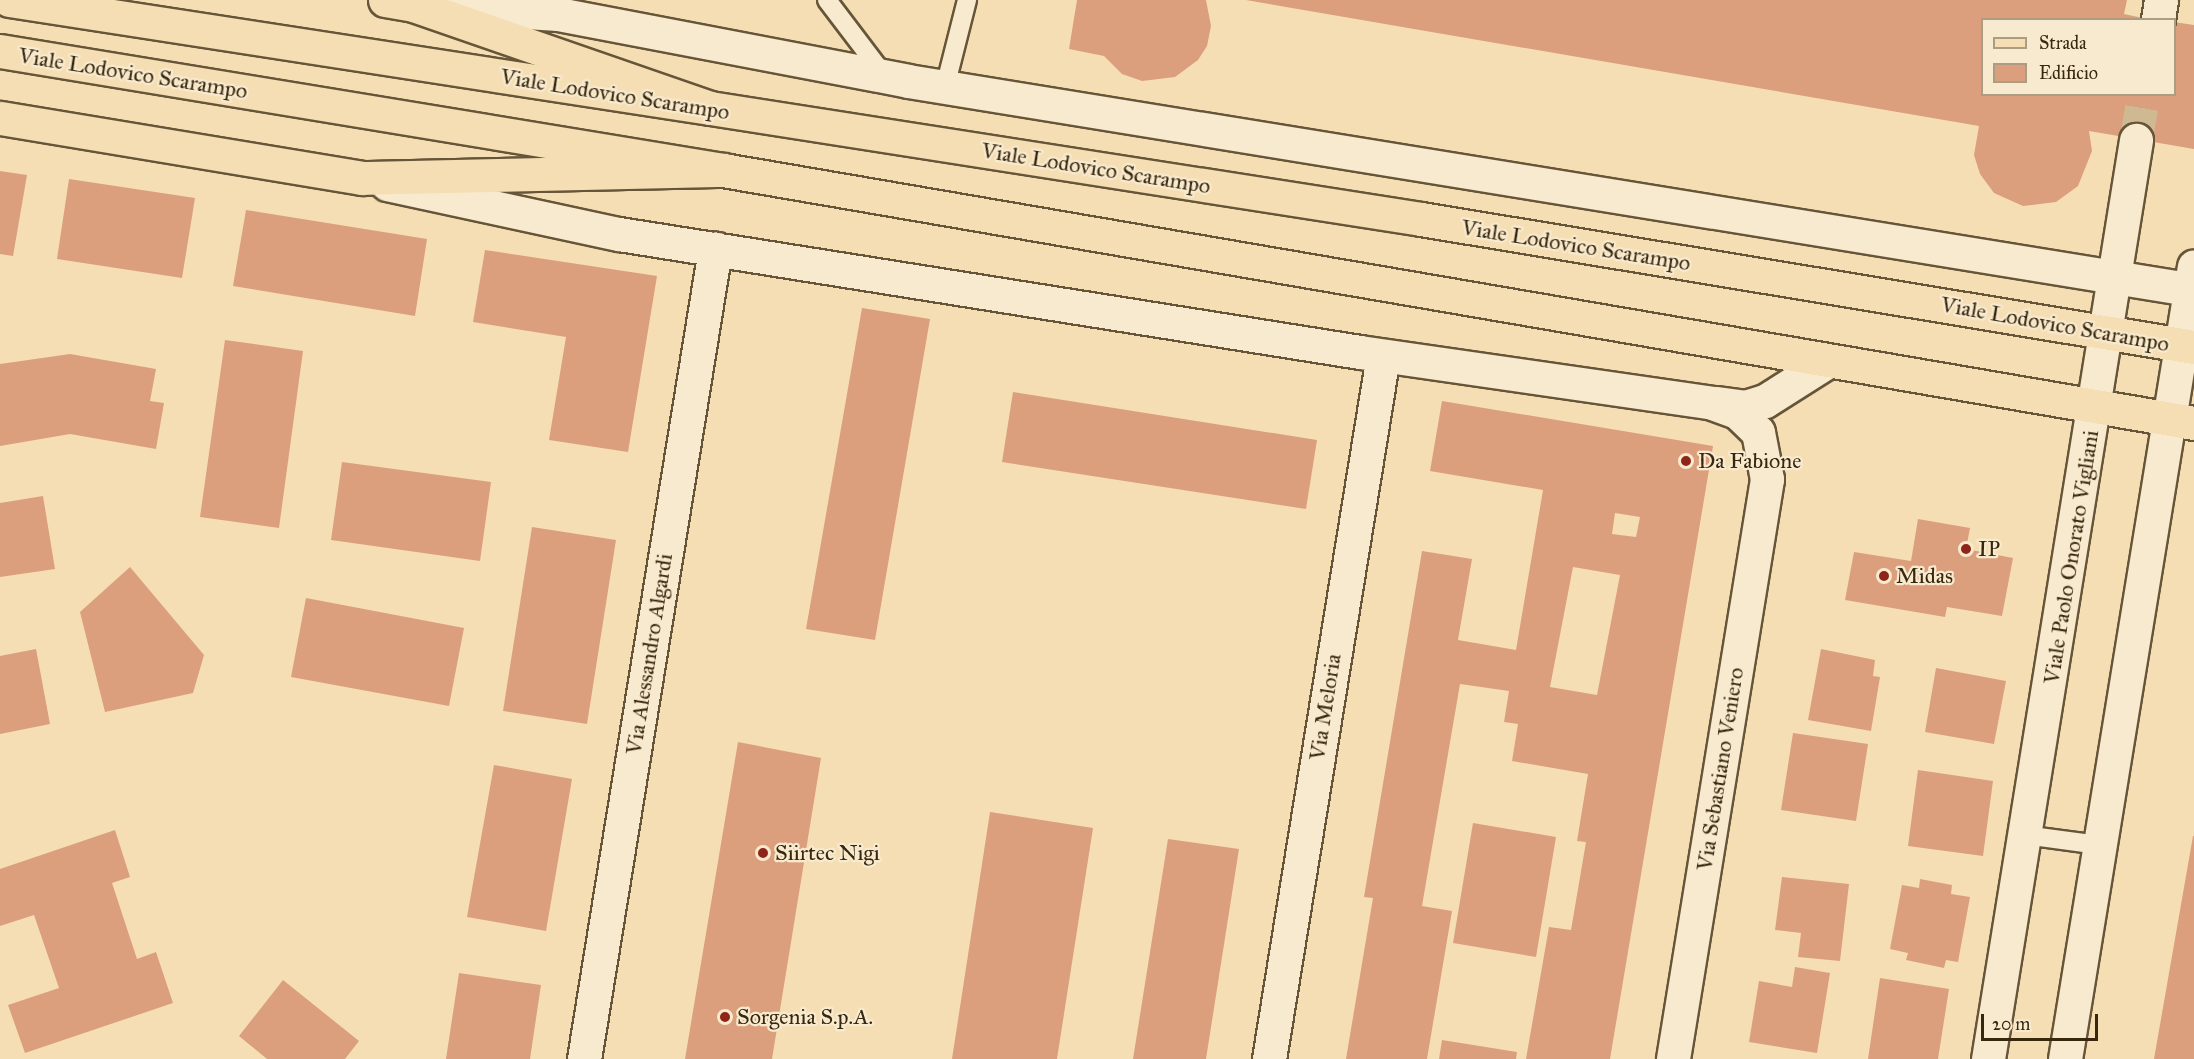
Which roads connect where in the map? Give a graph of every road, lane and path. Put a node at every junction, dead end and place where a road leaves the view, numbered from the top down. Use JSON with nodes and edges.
{"nodes":[{"id":1,"x":9,"y":0,"type":"edge"},
{"id":2,"x":827,"y":0,"type":"edge"},
{"id":3,"x":967,"y":0,"type":"edge"},
{"id":4,"x":2161,"y":0,"type":"edge"},
{"id":5,"x":399,"y":2,"type":"edge"},
{"id":6,"x":2158,"y":18,"type":"edge"},
{"id":7,"x":0,"y":51,"type":"edge"},
{"id":8,"x":885,"y":77,"type":"junction"},
{"id":9,"x":945,"y":87,"type":"junction"},
{"id":10,"x":710,"y":108,"type":"junction"},
{"id":11,"x":0,"y":118,"type":"edge"},
{"id":12,"x":2136,"y":140,"type":"tunnel mouth"},
{"id":13,"x":723,"y":170,"type":"junction"},
{"id":14,"x":362,"y":178,"type":"junction"},
{"id":15,"x":715,"y":249,"type":"junction"},
{"id":16,"x":2114,"y":278,"type":"junction"},
{"id":17,"x":2193,"y":282,"type":"edge"},
{"id":18,"x":2106,"y":333,"type":"junction"},
{"id":19,"x":2188,"y":347,"type":"edge"},
{"id":20,"x":1383,"y":356,"type":"junction"},
{"id":21,"x":1828,"y":362,"type":"junction"},
{"id":22,"x":1712,"y":403,"type":"junction"},
{"id":23,"x":2095,"y":406,"type":"junction"},
{"id":24,"x":2182,"y":421,"type":"edge"},
{"id":25,"x":2025,"y":835,"type":"junction"},
{"id":26,"x":2099,"y":845,"type":"junction"},
{"id":27,"x":584,"y":1059,"type":"edge"},
{"id":28,"x":1269,"y":1059,"type":"edge"},
{"id":29,"x":1673,"y":1059,"type":"edge"},
{"id":30,"x":1988,"y":1059,"type":"edge"},
{"id":31,"x":2065,"y":1059,"type":"edge"}],
"edges":[{"from":1,"to":10,"type":"main road","name":"Viale Lodovico Scarampo"},
{"from":2,"to":8,"type":"lane"},
{"from":3,"to":9,"type":"lane"},
{"from":4,"to":6,"type":"street"},
{"from":5,"to":8,"type":"street"},
{"from":5,"to":10,"type":"main road"},
{"from":7,"to":13,"type":"main road","name":"Viale Lodovico Scarampo"},
{"from":8,"to":9,"type":"street"},
{"from":9,"to":16,"type":"street"},
{"from":10,"to":18,"type":"main road","name":"Viale Lodovico Scarampo"},
{"from":11,"to":14,"type":"main road"},
{"from":12,"to":16,"type":"street","name":"Viale Paolo Onorato Vigliani"},
{"from":13,"to":14,"type":"main road"},
{"from":13,"to":21,"type":"main road","name":"Viale Lodovico Scarampo"},
{"from":14,"to":15,"type":"street"},
{"from":15,"to":20,"type":"street"},
{"from":15,"to":27,"type":"street","name":"Via Alessandro Algardi"},
{"from":16,"to":17,"type":"street"},
{"from":16,"to":18,"type":"street","name":"Viale Paolo Onorato Vigliani"},
{"from":17,"to":19,"type":"street"},
{"from":18,"to":19,"type":"main road","name":"Viale Lodovico Scarampo"},
{"from":18,"to":23,"type":"street","name":"Viale Paolo Onorato Vigliani"},
{"from":19,"to":24,"type":"street","name":"Viale Lodovico Scarampo"},
{"from":20,"to":22,"type":"street"},
{"from":20,"to":28,"type":"street","name":"Via Meloria"},
{"from":21,"to":22,"type":"street"},
{"from":21,"to":23,"type":"main road","name":"Viale Lodovico Scarampo"},
{"from":22,"to":29,"type":"street","name":"Via Sebastiano Veniero"},
{"from":23,"to":24,"type":"main road","name":"Viale Lodovico Scarampo"},
{"from":23,"to":25,"type":"street","name":"Viale Paolo Onorato Vigliani"},
{"from":24,"to":26,"type":"street"},
{"from":25,"to":26,"type":"lane"},
{"from":25,"to":30,"type":"street","name":"Viale Paolo Onorato Vigliani"},
{"from":26,"to":31,"type":"street"}]}
